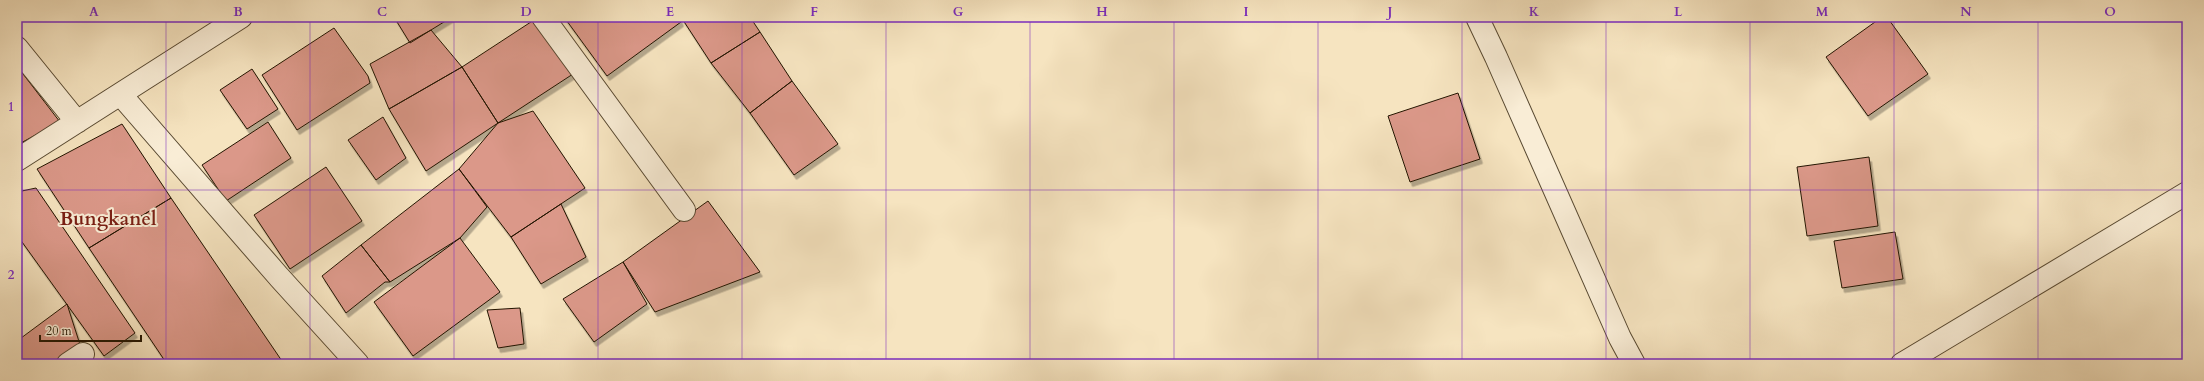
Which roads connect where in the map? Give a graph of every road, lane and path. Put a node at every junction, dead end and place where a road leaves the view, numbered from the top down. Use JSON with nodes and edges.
{"nodes":[{"id":1,"x":241,"y":17,"type":"edge"},
{"id":2,"x":543,"y":17,"type":"edge"},
{"id":3,"x":1476,"y":17,"type":"edge"},
{"id":4,"x":17,"y":48,"type":"edge"},
{"id":5,"x":121,"y":95,"type":"junction"},
{"id":6,"x":77,"y":122,"type":"junction"},
{"id":7,"x":17,"y":160,"type":"edge"},
{"id":8,"x":2187,"y":192,"type":"edge"},
{"id":9,"x":684,"y":210,"type":"dead end"},
{"id":10,"x":358,"y":364,"type":"edge"},
{"id":11,"x":1634,"y":364,"type":"edge"},
{"id":12,"x":1902,"y":364,"type":"edge"}],
"edges":[{"from":1,"to":5,"type":"street"},
{"from":2,"to":9,"type":"street"},
{"from":3,"to":11,"type":"street"},
{"from":4,"to":6,"type":"street"},
{"from":5,"to":6,"type":"street"},
{"from":5,"to":10,"type":"street"},
{"from":6,"to":7,"type":"street"},
{"from":8,"to":12,"type":"street"}]}
